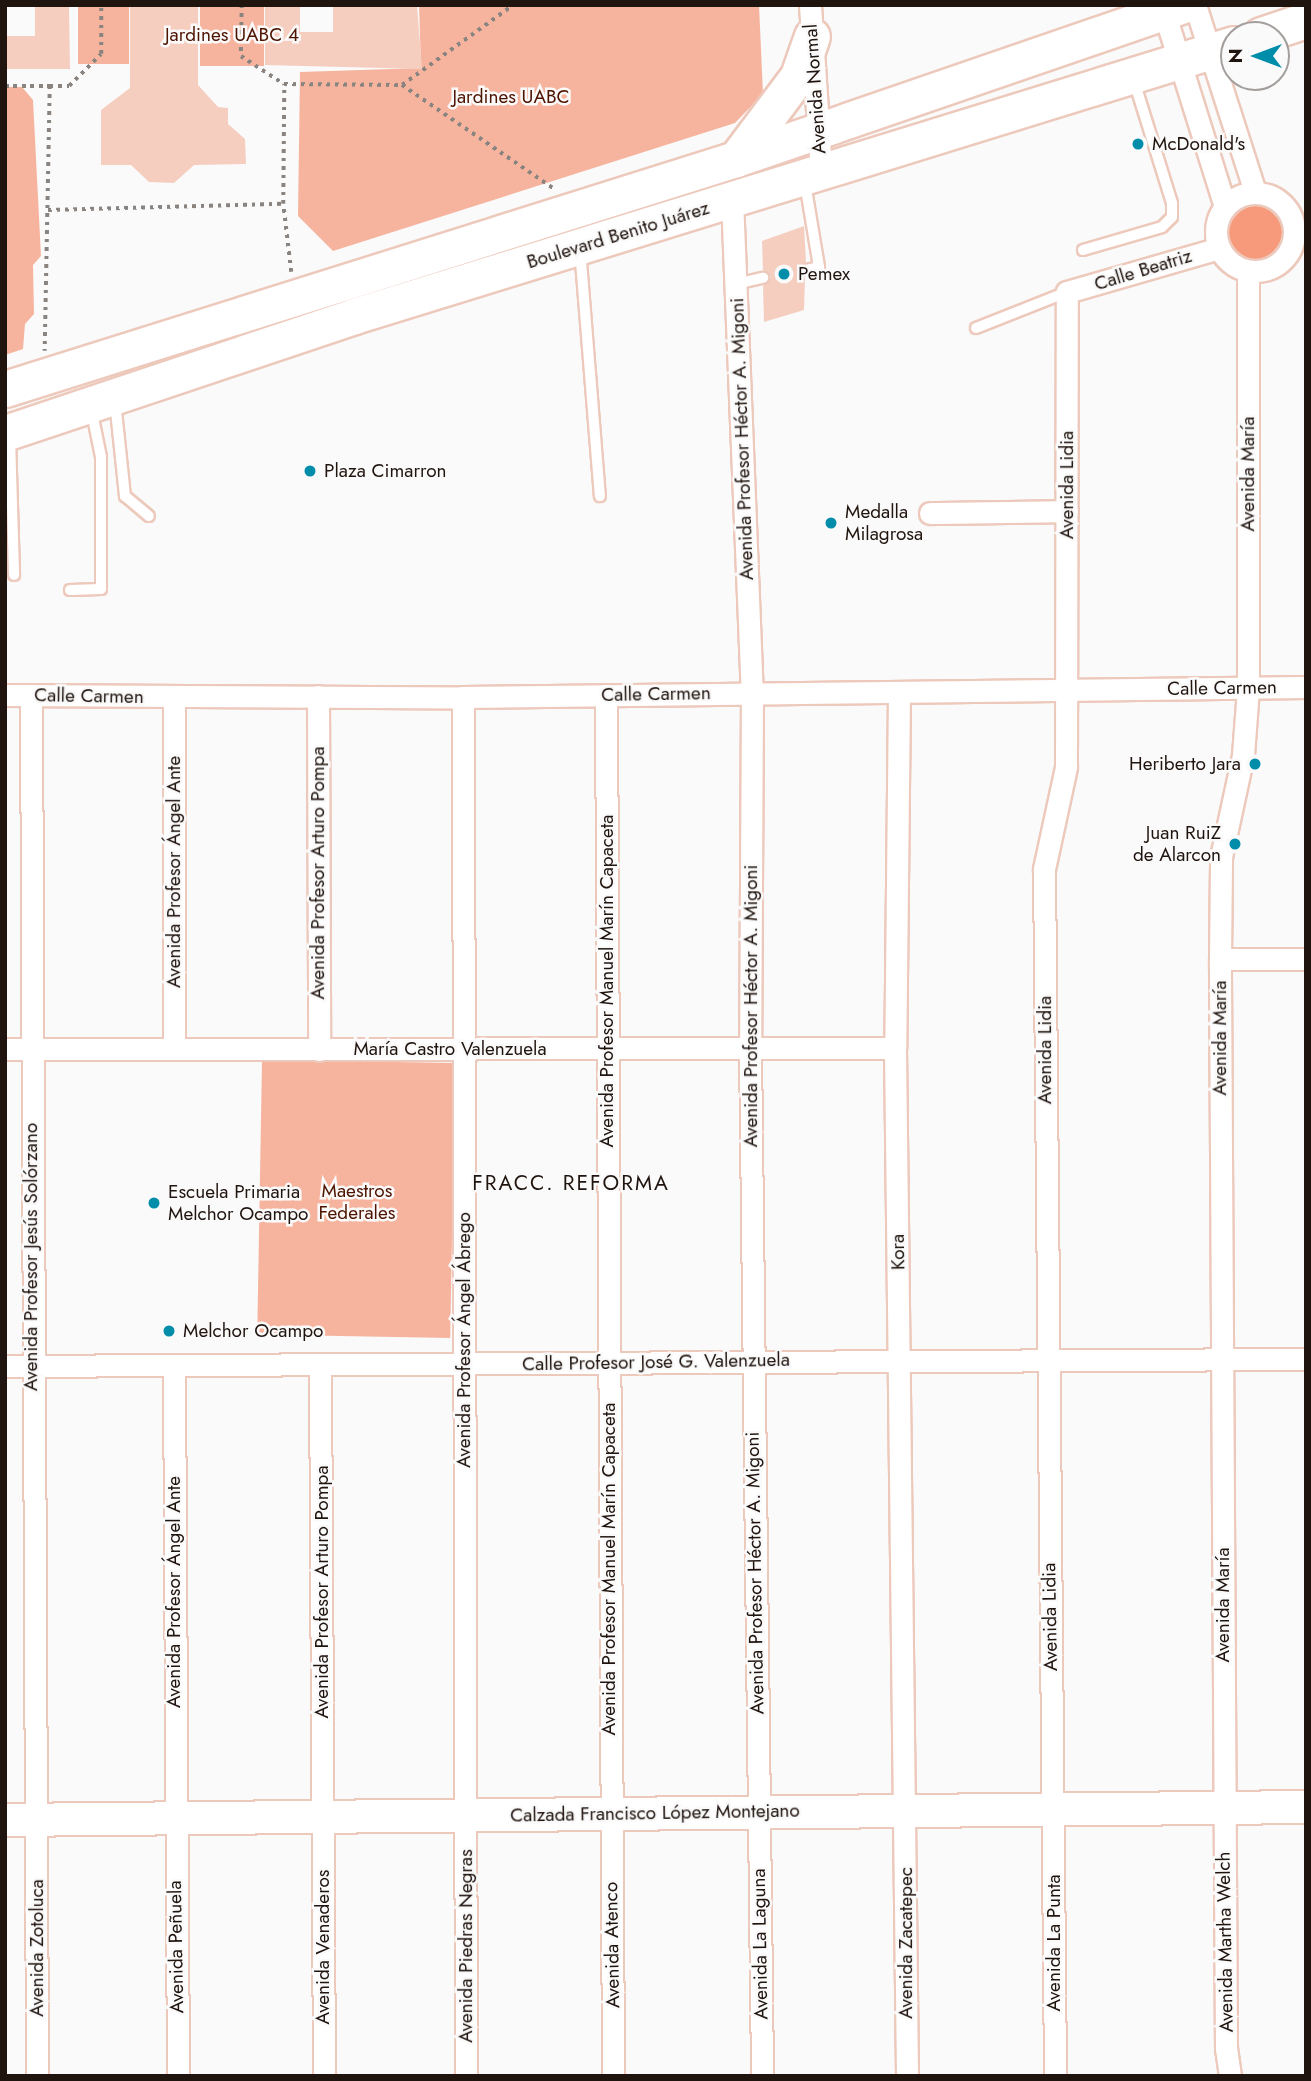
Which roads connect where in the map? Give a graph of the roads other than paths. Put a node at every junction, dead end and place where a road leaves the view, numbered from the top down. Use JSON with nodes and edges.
{"nodes":[{"id":1,"x":1181,"y":8,"type":"edge"},
{"id":2,"x":811,"y":21,"type":"edge"},
{"id":3,"x":1207,"y":52,"type":"edge"},
{"id":4,"x":1132,"y":76,"type":"junction"},
{"id":5,"x":818,"y":131,"type":"junction"},
{"id":6,"x":736,"y":159,"type":"junction"},
{"id":7,"x":813,"y":175,"type":"junction"},
{"id":8,"x":1255,"y":192,"type":"junction"},
{"id":9,"x":732,"y":199,"type":"junction"},
{"id":10,"x":1225,"y":206,"type":"junction"},
{"id":11,"x":1300,"y":224,"type":"edge"},
{"id":12,"x":580,"y":247,"type":"junction"},
{"id":13,"x":1219,"y":248,"type":"junction"},
{"id":14,"x":1083,"y":250,"type":"dead end"},
{"id":15,"x":806,"y":270,"type":"dead end"},
{"id":16,"x":1248,"y":272,"type":"junction"},
{"id":17,"x":763,"y":278,"type":"dead end"},
{"id":18,"x":736,"y":284,"type":"junction"},
{"id":19,"x":1067,"y":292,"type":"junction"},
{"id":20,"x":976,"y":328,"type":"dead end"},
{"id":21,"x":5,"y":389,"type":"edge"},
{"id":22,"x":102,"y":402,"type":"junction"},
{"id":23,"x":7,"y":433,"type":"edge"},
{"id":24,"x":600,"y":496,"type":"dead end"},
{"id":25,"x":1067,"y":511,"type":"junction"},
{"id":26,"x":930,"y":513,"type":"dead end"},
{"id":27,"x":149,"y":516,"type":"dead end"},
{"id":28,"x":15,"y":575,"type":"dead end"},
{"id":29,"x":70,"y":590,"type":"dead end"},
{"id":30,"x":1306,"y":687,"type":"edge"},
{"id":31,"x":1248,"y":688,"type":"junction"},
{"id":32,"x":1069,"y":690,"type":"junction"},
{"id":33,"x":752,"y":693,"type":"junction"},
{"id":34,"x":899,"y":693,"type":"junction"},
{"id":35,"x":5,"y":695,"type":"edge"},
{"id":36,"x":31,"y":695,"type":"junction"},
{"id":37,"x":606,"y":695,"type":"junction"},
{"id":38,"x":174,"y":696,"type":"junction"},
{"id":39,"x":318,"y":696,"type":"junction"},
{"id":40,"x":463,"y":696,"type":"junction"},
{"id":41,"x":1220,"y":959,"type":"junction"},
{"id":42,"x":1306,"y":959,"type":"edge"},
{"id":43,"x":606,"y":1047,"type":"junction"},
{"id":44,"x":750,"y":1047,"type":"junction"},
{"id":45,"x":174,"y":1048,"type":"junction"},
{"id":46,"x":895,"y":1048,"type":"junction"},
{"id":47,"x":5,"y":1049,"type":"edge"},
{"id":48,"x":30,"y":1050,"type":"junction"},
{"id":49,"x":319,"y":1050,"type":"junction"},
{"id":50,"x":464,"y":1050,"type":"junction"},
{"id":51,"x":1046,"y":1357,"type":"junction"},
{"id":52,"x":1223,"y":1358,"type":"junction"},
{"id":53,"x":899,"y":1359,"type":"junction"},
{"id":54,"x":1306,"y":1359,"type":"edge"},
{"id":55,"x":753,"y":1362,"type":"junction"},
{"id":56,"x":608,"y":1363,"type":"junction"},
{"id":57,"x":464,"y":1364,"type":"junction"},
{"id":58,"x":320,"y":1365,"type":"junction"},
{"id":59,"x":5,"y":1366,"type":"edge"},
{"id":60,"x":32,"y":1366,"type":"junction"},
{"id":61,"x":174,"y":1366,"type":"junction"},
{"id":62,"x":1306,"y":1807,"type":"edge"},
{"id":63,"x":1223,"y":1808,"type":"junction"},
{"id":64,"x":1054,"y":1810,"type":"junction"},
{"id":65,"x":905,"y":1811,"type":"junction"},
{"id":66,"x":757,"y":1812,"type":"junction"},
{"id":67,"x":610,"y":1814,"type":"junction"},
{"id":68,"x":466,"y":1815,"type":"junction"},
{"id":69,"x":175,"y":1818,"type":"junction"},
{"id":70,"x":323,"y":1818,"type":"junction"},
{"id":71,"x":5,"y":1820,"type":"edge"},
{"id":72,"x":37,"y":1820,"type":"junction"},
{"id":73,"x":37,"y":2076,"type":"edge"},
{"id":74,"x":178,"y":2076,"type":"edge"},
{"id":75,"x":324,"y":2076,"type":"edge"},
{"id":76,"x":466,"y":2076,"type":"edge"},
{"id":77,"x":613,"y":2076,"type":"edge"},
{"id":78,"x":762,"y":2076,"type":"edge"},
{"id":79,"x":907,"y":2076,"type":"edge"},
{"id":80,"x":1055,"y":2076,"type":"edge"},
{"id":81,"x":1230,"y":2076,"type":"edge"}],
"edges":[{"from":1,"to":3,"type":"street"},
{"from":1,"to":3,"type":"street"},
{"from":1,"to":5,"type":"main road","name":"Boulevard Benito Juárez"},
{"from":2,"to":5,"type":"street","name":"Avenida Normal"},
{"from":2,"to":6,"type":"main road"},
{"from":3,"to":4,"type":"main road","name":"Boulevard Benito Juárez"},
{"from":3,"to":8,"type":"street"},
{"from":3,"to":10,"type":"street"},
{"from":4,"to":7,"type":"main road","name":"Boulevard Benito Juárez"},
{"from":4,"to":14,"type":"lane"},
{"from":5,"to":6,"type":"main road","name":"Boulevard Benito Juárez"},
{"from":5,"to":7,"type":"street","name":"Avenida Normal"},
{"from":6,"to":21,"type":"main road","name":"Boulevard Benito Juárez"},
{"from":7,"to":9,"type":"main road","name":"Boulevard Benito Juárez"},
{"from":7,"to":15,"type":"lane"},
{"from":8,"to":10,"type":"street"},
{"from":8,"to":11,"type":"street"},
{"from":9,"to":12,"type":"main road","name":"Boulevard Benito Juárez"},
{"from":9,"to":18,"type":"street","name":"Avenida Profesor Héctor A. Migoni"},
{"from":10,"to":13,"type":"street"},
{"from":11,"to":16,"type":"street"},
{"from":12,"to":22,"type":"main road","name":"Boulevard Benito Juárez"},
{"from":12,"to":24,"type":"lane"},
{"from":13,"to":16,"type":"street"},
{"from":13,"to":19,"type":"street","name":"Calle Beatriz"},
{"from":16,"to":31,"type":"street","name":"Avenida María"},
{"from":17,"to":18,"type":"lane"},
{"from":18,"to":33,"type":"street","name":"Avenida Profesor Héctor A. Migoni"},
{"from":19,"to":20,"type":"lane"},
{"from":19,"to":25,"type":"street","name":"Avenida Lidia"},
{"from":22,"to":23,"type":"main road","name":"Boulevard Benito Juárez"},
{"from":22,"to":27,"type":"lane"},
{"from":22,"to":29,"type":"lane"},
{"from":23,"to":28,"type":"lane"},
{"from":25,"to":26,"type":"street"},
{"from":25,"to":32,"type":"street","name":"Avenida Lidia"},
{"from":30,"to":31,"type":"street","name":"Calle Carmen"},
{"from":31,"to":32,"type":"street","name":"Calle Carmen"},
{"from":31,"to":41,"type":"street","name":"Avenida María"},
{"from":32,"to":34,"type":"street","name":"Calle Carmen"},
{"from":32,"to":51,"type":"street","name":"Avenida Lidia"},
{"from":33,"to":34,"type":"street","name":"Calle Carmen"},
{"from":33,"to":37,"type":"street","name":"Calle Carmen"},
{"from":33,"to":44,"type":"street","name":"Avenida Profesor Héctor A. Migoni"},
{"from":34,"to":46,"type":"street","name":"Kora"},
{"from":35,"to":36,"type":"street","name":"Calle Carmen"},
{"from":36,"to":38,"type":"street","name":"Calle Carmen"},
{"from":36,"to":48,"type":"street","name":"Avenida Profesor Jesús Solórzano"},
{"from":37,"to":40,"type":"street","name":"Calle Carmen"},
{"from":37,"to":43,"type":"street","name":"Avenida Profesor Manuel Marín Capaceta"},
{"from":38,"to":39,"type":"street","name":"Calle Carmen"},
{"from":38,"to":45,"type":"street","name":"Avenida Profesor Ángel Ante"},
{"from":39,"to":40,"type":"street","name":"Calle Carmen"},
{"from":39,"to":49,"type":"street","name":"Avenida Profesor Arturo Pompa"},
{"from":40,"to":50,"type":"street","name":"Avenida Profesor Ángel Ábrego"},
{"from":41,"to":42,"type":"street"},
{"from":41,"to":52,"type":"street","name":"Avenida María"},
{"from":43,"to":44,"type":"street","name":"María Castro Valenzuela"},
{"from":43,"to":50,"type":"street","name":"María Castro Valenzuela"},
{"from":43,"to":56,"type":"street","name":"Avenida Profesor Manuel Marín Capaceta"},
{"from":44,"to":46,"type":"street","name":"María Castro Valenzuela"},
{"from":44,"to":55,"type":"street","name":"Avenida Profesor Héctor A. Migoni"},
{"from":45,"to":48,"type":"street","name":"María Castro Valenzuela"},
{"from":45,"to":49,"type":"street","name":"María Castro Valenzuela"},
{"from":46,"to":53,"type":"street","name":"Kora"},
{"from":47,"to":48,"type":"street","name":"María Castro Valenzuela"},
{"from":48,"to":60,"type":"street","name":"Avenida Profesor Jesús Solórzano"},
{"from":49,"to":50,"type":"street","name":"María Castro Valenzuela"},
{"from":50,"to":57,"type":"street","name":"Avenida Profesor Ángel Ábrego"},
{"from":51,"to":52,"type":"street","name":"Calle Profesor José G. Valenzuela"},
{"from":51,"to":53,"type":"street","name":"Calle Profesor José G. Valenzuela"},
{"from":51,"to":64,"type":"street","name":"Avenida Lidia"},
{"from":52,"to":54,"type":"street","name":"Calle Profesor José G. Valenzuela"},
{"from":52,"to":63,"type":"street","name":"Avenida María"},
{"from":53,"to":55,"type":"street","name":"Calle Profesor José G. Valenzuela"},
{"from":53,"to":65,"type":"street","name":"Kora"},
{"from":55,"to":56,"type":"street","name":"Calle Profesor José G. Valenzuela"},
{"from":55,"to":66,"type":"street","name":"Avenida Profesor Héctor A. Migoni"},
{"from":56,"to":57,"type":"street","name":"Calle Profesor José G. Valenzuela"},
{"from":56,"to":67,"type":"street","name":"Avenida Profesor Manuel Marín Capaceta"},
{"from":57,"to":58,"type":"street","name":"Calle Profesor José G. Valenzuela"},
{"from":57,"to":68,"type":"street","name":"Avenida Profesor Ángel Ábrego"},
{"from":58,"to":61,"type":"street","name":"Calle Profesor José G. Valenzuela"},
{"from":58,"to":70,"type":"street","name":"Avenida Profesor Arturo Pompa"},
{"from":59,"to":60,"type":"street","name":"Calle Profesor José G. Valenzuela"},
{"from":60,"to":61,"type":"street","name":"Calle Profesor José G. Valenzuela"},
{"from":60,"to":72,"type":"street","name":"Avenida Profesor Jesús Solórzano"},
{"from":61,"to":69,"type":"street","name":"Avenida Profesor Ángel Ante"},
{"from":62,"to":63,"type":"main road","name":"Calzada Francisco López Montejano"},
{"from":63,"to":64,"type":"main road","name":"Calzada Francisco López Montejano"},
{"from":63,"to":81,"type":"street","name":"Avenida Martha Welch"},
{"from":64,"to":65,"type":"main road","name":"Calzada Francisco López Montejano"},
{"from":64,"to":80,"type":"street","name":"Avenida La Punta"},
{"from":65,"to":66,"type":"main road","name":"Calzada Francisco López Montejano"},
{"from":65,"to":79,"type":"street","name":"Avenida Zacatepec"},
{"from":66,"to":67,"type":"main road","name":"Calzada Francisco López Montejano"},
{"from":66,"to":78,"type":"street","name":"Avenida La Laguna"},
{"from":67,"to":68,"type":"main road","name":"Calzada Francisco López Montejano"},
{"from":67,"to":77,"type":"street","name":"Avenida Atenco"},
{"from":68,"to":70,"type":"main road","name":"Calzada Francisco López Montejano"},
{"from":68,"to":76,"type":"street","name":"Avenida Piedras Negras"},
{"from":69,"to":70,"type":"main road","name":"Calzada Francisco López Montejano"},
{"from":69,"to":72,"type":"main road","name":"Calzada Francisco López Montejano"},
{"from":69,"to":74,"type":"street","name":"Avenida Peñuela"},
{"from":70,"to":75,"type":"street","name":"Avenida Venaderos"},
{"from":71,"to":72,"type":"main road","name":"Calzada Francisco López Montejano"},
{"from":72,"to":73,"type":"street","name":"Avenida Zotoluca"}]}
